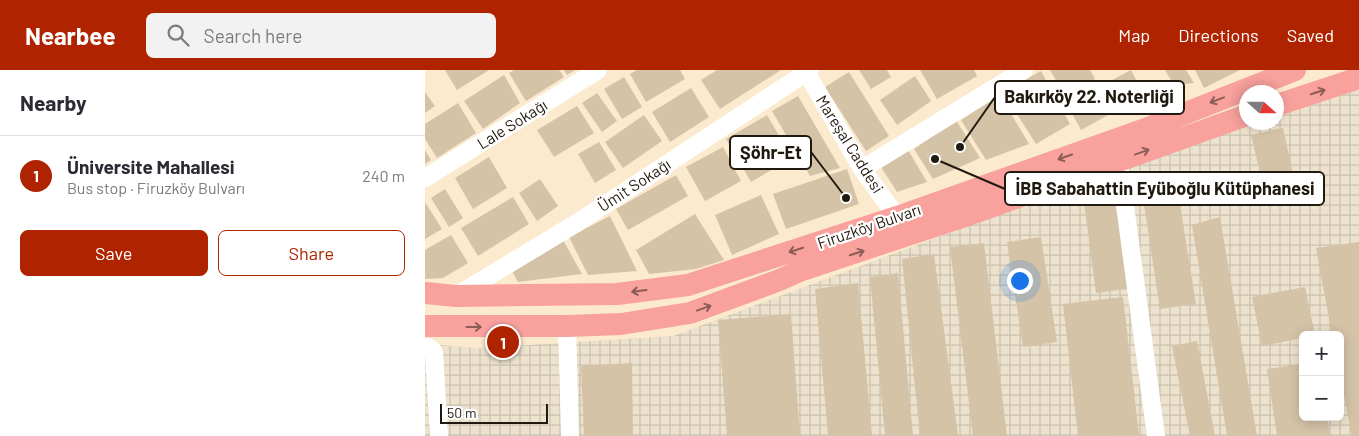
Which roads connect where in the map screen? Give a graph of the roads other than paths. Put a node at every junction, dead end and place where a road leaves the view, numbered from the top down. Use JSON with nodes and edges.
{"nodes":[{"id":1,"x":598,"y":70,"type":"edge"},
{"id":2,"x":1024,"y":70,"type":"edge"},
{"id":3,"x":1295,"y":70,"type":"edge"},
{"id":4,"x":807,"y":71,"type":"edge"},
{"id":5,"x":1359,"y":78,"type":"edge"},
{"id":6,"x":1284,"y":103,"type":"edge"},
{"id":7,"x":1239,"y":118,"type":"edge"},
{"id":8,"x":1119,"y":161,"type":"junction"},
{"id":9,"x":862,"y":169,"type":"junction"},
{"id":10,"x":425,"y":178,"type":"edge"},
{"id":11,"x":897,"y":217,"type":"junction"},
{"id":12,"x":934,"y":227,"type":"junction"},
{"id":13,"x":425,"y":293,"type":"edge"},
{"id":14,"x":456,"y":296,"type":"junction"},
{"id":15,"x":567,"y":326,"type":"junction"},
{"id":16,"x":430,"y":338,"type":"edge"},
{"id":17,"x":439,"y":436,"type":"edge"},
{"id":18,"x":571,"y":436,"type":"edge"},
{"id":19,"x":1156,"y":436,"type":"edge"}],
"edges":[{"from":1,"to":10,"type":"street","name":"Lale Sokağı"},
{"from":2,"to":9,"type":"street"},
{"from":3,"to":11,"type":"main road","name":"Firuzköy Bulvarı","one_way":true},
{"from":4,"to":9,"type":"street","name":"Mareşal Caddesi"},
{"from":4,"to":14,"type":"street","name":"Ümit Sokağı"},
{"from":6,"to":5,"type":"main road","one_way":true},
{"from":8,"to":7,"type":"main road","name":"Firuzköy Bulvarı","one_way":true},
{"from":8,"to":12,"type":"main road","name":"Firuzköy Bulvarı"},
{"from":8,"to":19,"type":"street"},
{"from":9,"to":11,"type":"street","name":"Mareşal Caddesi"},
{"from":11,"to":12,"type":"main road"},
{"from":11,"to":14,"type":"main road","name":"Firuzköy Bulvarı","one_way":true},
{"from":15,"to":12,"type":"main road","name":"Firuzköy Bulvarı","one_way":true},
{"from":13,"to":14,"type":"main road","name":"Firuzköy Bulvarı"},
{"from":16,"to":15,"type":"main road","name":"Firuzköy Bulvarı","one_way":true},
{"from":15,"to":18,"type":"street"},
{"from":16,"to":17,"type":"street"}]}
